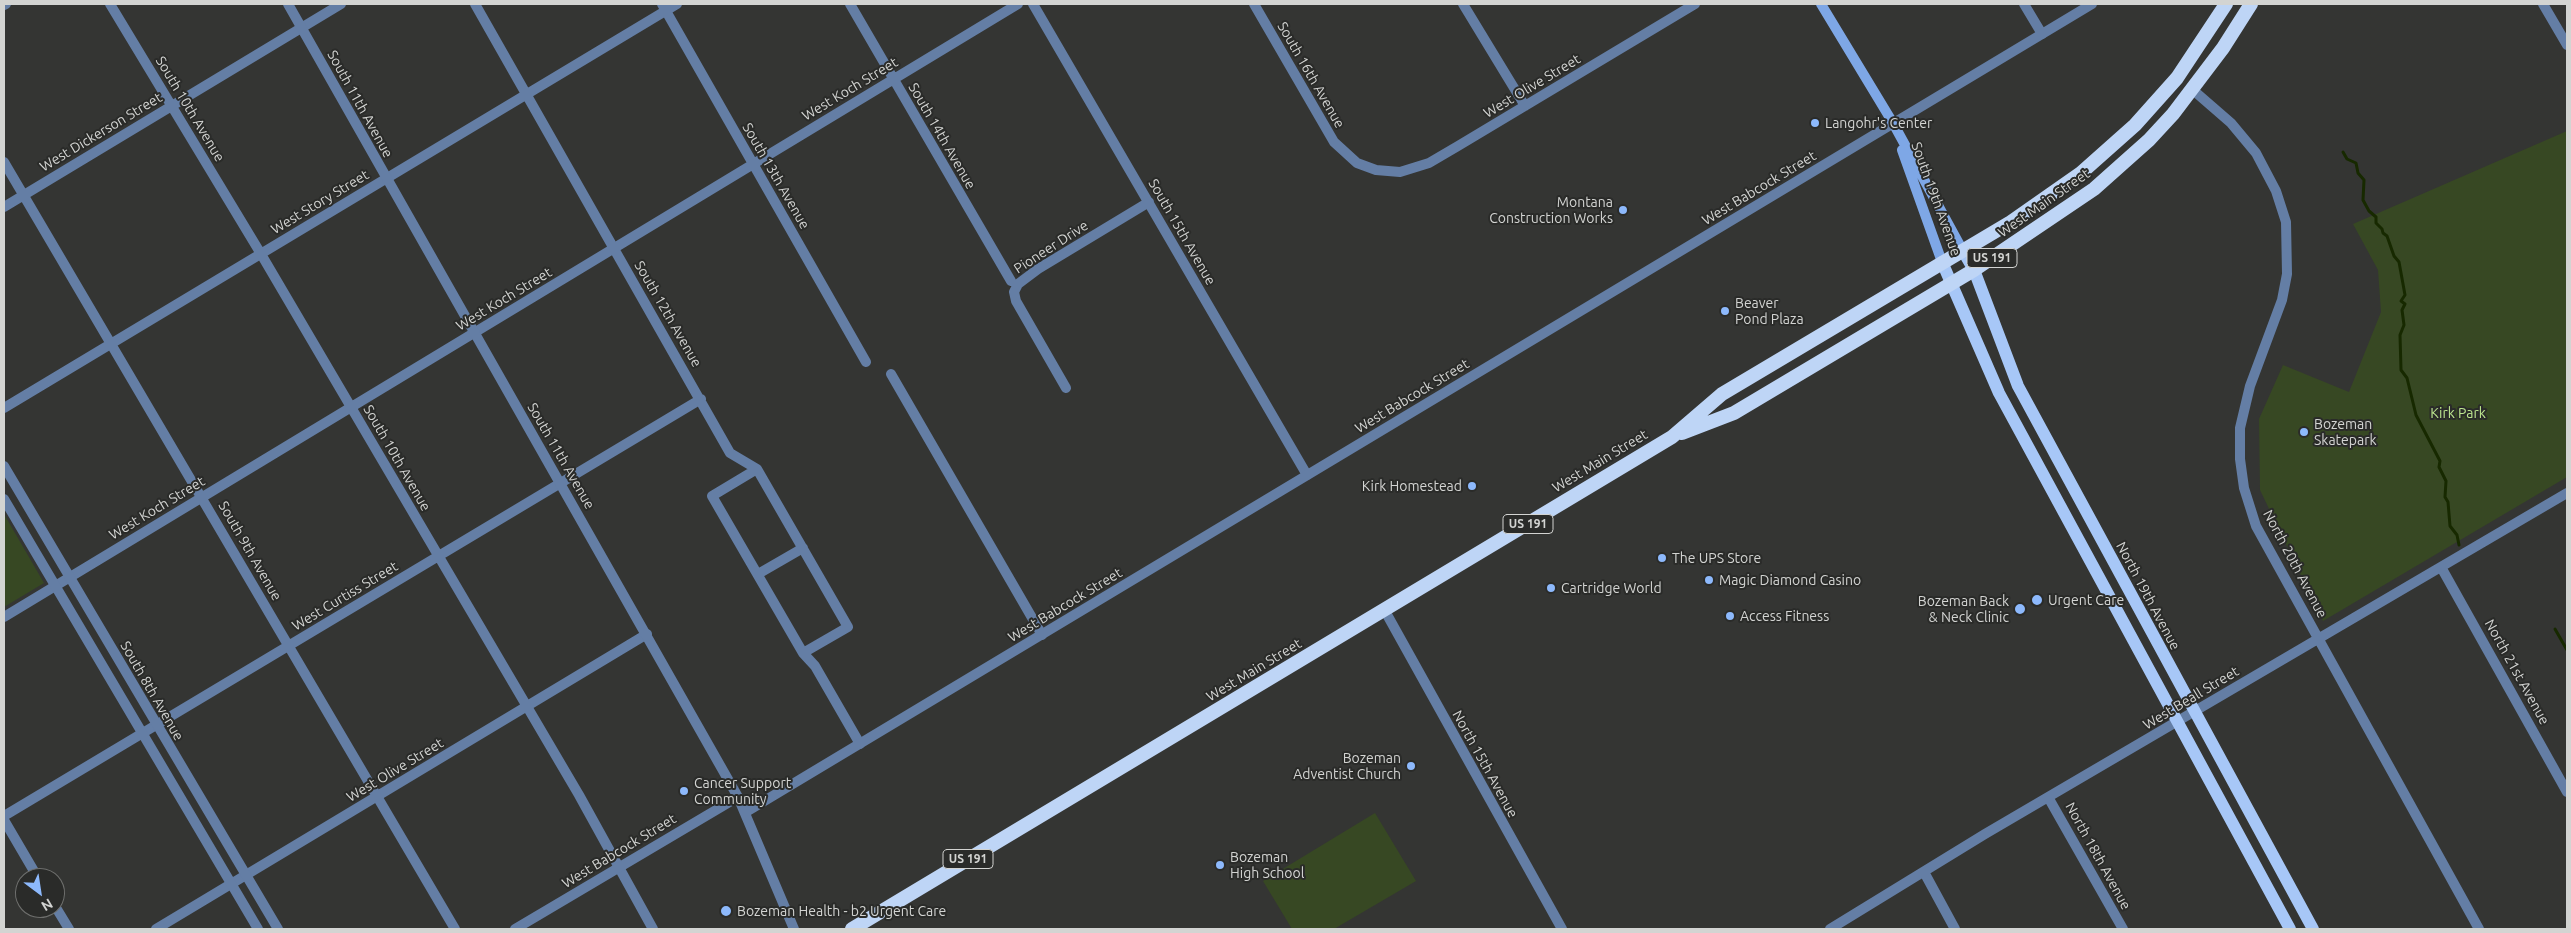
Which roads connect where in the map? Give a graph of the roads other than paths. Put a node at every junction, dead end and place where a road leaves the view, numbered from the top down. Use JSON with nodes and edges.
{"nodes":[{"id":1,"x":110,"y":4,"type":"edge"},
{"id":2,"x":288,"y":4,"type":"edge"},
{"id":3,"x":341,"y":4,"type":"edge"},
{"id":4,"x":475,"y":4,"type":"edge"},
{"id":5,"x":677,"y":4,"type":"edge"},
{"id":6,"x":850,"y":4,"type":"edge"},
{"id":7,"x":1018,"y":4,"type":"edge"},
{"id":8,"x":1033,"y":4,"type":"edge"},
{"id":9,"x":1254,"y":4,"type":"edge"},
{"id":10,"x":1463,"y":4,"type":"edge"},
{"id":11,"x":1821,"y":4,"type":"edge"},
{"id":12,"x":2024,"y":4,"type":"edge"},
{"id":13,"x":2092,"y":4,"type":"edge"},
{"id":14,"x":2226,"y":4,"type":"edge"},
{"id":15,"x":2251,"y":4,"type":"edge"},
{"id":16,"x":2544,"y":4,"type":"edge"},
{"id":17,"x":1687,"y":6,"type":"edge"},
{"id":18,"x":664,"y":7,"type":"edge"},
{"id":19,"x":302,"y":27,"type":"junction"},
{"id":20,"x":2042,"y":34,"type":"junction"},
{"id":21,"x":2567,"y":46,"type":"edge"},
{"id":22,"x":893,"y":79,"type":"junction"},
{"id":23,"x":2193,"y":90,"type":"junction"},
{"id":24,"x":527,"y":94,"type":"junction"},
{"id":25,"x":172,"y":105,"type":"junction"},
{"id":26,"x":1525,"y":106,"type":"junction"},
{"id":27,"x":1893,"y":123,"type":"junction"},
{"id":28,"x":4,"y":162,"type":"edge"},
{"id":29,"x":753,"y":164,"type":"junction"},
{"id":30,"x":1376,"y":170,"type":"joint"},
{"id":31,"x":386,"y":179,"type":"junction"},
{"id":32,"x":24,"y":195,"type":"junction"},
{"id":33,"x":1149,"y":202,"type":"junction"},
{"id":34,"x":4,"y":207,"type":"edge"},
{"id":35,"x":614,"y":248,"type":"junction"},
{"id":36,"x":1963,"y":251,"type":"junction"},
{"id":37,"x":260,"y":254,"type":"junction"},
{"id":38,"x":1942,"y":262,"type":"junction"},
{"id":39,"x":1974,"y":270,"type":"junction"},
{"id":40,"x":1012,"y":281,"type":"dead end"},
{"id":41,"x":1952,"y":283,"type":"junction"},
{"id":42,"x":475,"y":332,"type":"junction"},
{"id":43,"x":111,"y":344,"type":"junction"},
{"id":44,"x":866,"y":362,"type":"dead end"},
{"id":45,"x":891,"y":374,"type":"dead end"},
{"id":46,"x":1066,"y":388,"type":"dead end"},
{"id":47,"x":701,"y":399,"type":"junction"},
{"id":48,"x":351,"y":407,"type":"junction"},
{"id":49,"x":4,"y":408,"type":"edge"},
{"id":50,"x":1672,"y":437,"type":"junction"},
{"id":51,"x":4,"y":466,"type":"edge"},
{"id":52,"x":756,"y":469,"type":"junction"},
{"id":53,"x":1307,"y":476,"type":"junction"},
{"id":54,"x":560,"y":483,"type":"junction"},
{"id":55,"x":2566,"y":496,"type":"edge"},
{"id":56,"x":203,"y":497,"type":"junction"},
{"id":57,"x":4,"y":499,"type":"edge"},
{"id":58,"x":803,"y":548,"type":"junction"},
{"id":59,"x":439,"y":556,"type":"junction"},
{"id":60,"x":2442,"y":566,"type":"junction"},
{"id":61,"x":758,"y":574,"type":"junction"},
{"id":62,"x":69,"y":578,"type":"junction"},
{"id":63,"x":54,"y":587,"type":"junction"},
{"id":64,"x":1385,"y":610,"type":"junction"},
{"id":65,"x":4,"y":617,"type":"edge"},
{"id":66,"x":647,"y":634,"type":"junction"},
{"id":67,"x":1042,"y":634,"type":"junction"},
{"id":68,"x":2318,"y":637,"type":"junction"},
{"id":69,"x":290,"y":645,"type":"junction"},
{"id":70,"x":803,"y":653,"type":"junction"},
{"id":71,"x":527,"y":706,"type":"junction"},
{"id":72,"x":2194,"y":713,"type":"junction"},
{"id":73,"x":2177,"y":722,"type":"junction"},
{"id":74,"x":156,"y":725,"type":"junction"},
{"id":75,"x":142,"y":733,"type":"junction"},
{"id":76,"x":860,"y":744,"type":"junction"},
{"id":77,"x":2567,"y":792,"type":"edge"},
{"id":78,"x":378,"y":796,"type":"junction"},
{"id":79,"x":738,"y":797,"type":"junction"},
{"id":80,"x":2048,"y":797,"type":"junction"},
{"id":81,"x":746,"y":812,"type":"junction"},
{"id":82,"x":4,"y":816,"type":"edge"},
{"id":83,"x":4,"y":820,"type":"edge"},
{"id":84,"x":32,"y":868,"type":"edge"},
{"id":85,"x":619,"y":868,"type":"junction"},
{"id":86,"x":1924,"y":872,"type":"junction"},
{"id":87,"x":246,"y":876,"type":"junction"},
{"id":88,"x":232,"y":884,"type":"junction"},
{"id":89,"x":62,"y":918,"type":"edge"},
{"id":90,"x":69,"y":929,"type":"edge"},
{"id":91,"x":156,"y":929,"type":"edge"},
{"id":92,"x":258,"y":929,"type":"edge"},
{"id":93,"x":278,"y":929,"type":"edge"},
{"id":94,"x":456,"y":929,"type":"edge"},
{"id":95,"x":515,"y":929,"type":"edge"},
{"id":96,"x":653,"y":929,"type":"edge"},
{"id":97,"x":794,"y":929,"type":"edge"},
{"id":98,"x":852,"y":929,"type":"edge"},
{"id":99,"x":1562,"y":929,"type":"edge"},
{"id":100,"x":1830,"y":929,"type":"edge"},
{"id":101,"x":1955,"y":929,"type":"edge"},
{"id":102,"x":2123,"y":929,"type":"edge"},
{"id":103,"x":2290,"y":929,"type":"edge"},
{"id":104,"x":2313,"y":929,"type":"edge"},
{"id":105,"x":2479,"y":929,"type":"edge"}],
"edges":[{"from":1,"to":25,"type":"street","name":"South 10th Avenue"},
{"from":2,"to":19,"type":"street","name":"South 11th Avenue"},
{"from":3,"to":19,"type":"street","name":"West Dickerson Street"},
{"from":4,"to":24,"type":"street","name":"South 12th Avenue"},
{"from":5,"to":18,"type":"street","name":"West Story Street"},
{"from":6,"to":22,"type":"street","name":"South 14th Avenue"},
{"from":7,"to":22,"type":"street","name":"West Koch Street"},
{"from":8,"to":33,"type":"street","name":"South 15th Avenue"},
{"from":9,"to":30,"type":"street","name":"South 16th Avenue"},
{"from":10,"to":26,"type":"street"},
{"from":11,"to":27,"type":"main road","name":"South 19th Avenue"},
{"from":12,"to":20,"type":"street"},
{"from":13,"to":20,"type":"street","name":"West Babcock Street"},
{"from":14,"to":36,"type":"highway","name":"West Main Street","number":"US 191"},
{"from":15,"to":23,"type":"highway","name":"West Main Street","number":"US 191"},
{"from":16,"to":21,"type":"street"},
{"from":17,"to":26,"type":"street","name":"West Olive Street"},
{"from":18,"to":24,"type":"street","name":"West Story Street"},
{"from":18,"to":29,"type":"street","name":"South 13th Avenue"},
{"from":19,"to":25,"type":"street","name":"West Dickerson Street"},
{"from":19,"to":31,"type":"street","name":"South 11th Avenue"},
{"from":20,"to":27,"type":"street","name":"West Babcock Street"},
{"from":22,"to":29,"type":"street","name":"West Koch Street"},
{"from":22,"to":40,"type":"street","name":"South 14th Avenue"},
{"from":23,"to":39,"type":"highway","name":"West Main Street","number":"US 191"},
{"from":23,"to":68,"type":"street","name":"North 20th Avenue"},
{"from":24,"to":31,"type":"street","name":"West Story Street"},
{"from":24,"to":35,"type":"street","name":"South 12th Avenue"},
{"from":25,"to":32,"type":"street","name":"West Dickerson Street"},
{"from":25,"to":37,"type":"street","name":"South 10th Avenue"},
{"from":26,"to":30,"type":"street","name":"West Olive Street"},
{"from":27,"to":36,"type":"main road","name":"South 19th Avenue"},
{"from":27,"to":38,"type":"main road","name":"South 19th Avenue"},
{"from":27,"to":53,"type":"street","name":"West Babcock Street"},
{"from":28,"to":32,"type":"street","name":"South 9th Avenue"},
{"from":29,"to":35,"type":"street","name":"West Koch Street"},
{"from":29,"to":44,"type":"street","name":"South 13th Avenue"},
{"from":31,"to":37,"type":"street","name":"West Story Street"},
{"from":31,"to":42,"type":"street","name":"South 11th Avenue"},
{"from":32,"to":34,"type":"street","name":"West Dickerson Street"},
{"from":32,"to":43,"type":"street","name":"South 9th Avenue"},
{"from":33,"to":46,"type":"street","name":"Pioneer Drive"},
{"from":33,"to":53,"type":"street","name":"South 15th Avenue"},
{"from":35,"to":42,"type":"street","name":"West Koch Street"},
{"from":35,"to":47,"type":"street","name":"South 12th Avenue"},
{"from":36,"to":38,"type":"highway","name":"West Main Street","number":"US 191"},
{"from":36,"to":39,"type":"main road","name":"South 19th Avenue"},
{"from":37,"to":43,"type":"street","name":"West Story Street"},
{"from":37,"to":48,"type":"street","name":"South 10th Avenue"},
{"from":38,"to":41,"type":"main road","name":"South 19th Avenue"},
{"from":38,"to":50,"type":"highway","name":"West Main Street","number":"US 191"},
{"from":39,"to":41,"type":"highway","name":"West Main Street","number":"US 191"},
{"from":39,"to":72,"type":"main road","name":"North 19th Avenue"},
{"from":41,"to":50,"type":"highway","name":"West Main Street","number":"US 191"},
{"from":41,"to":73,"type":"main road"},
{"from":42,"to":48,"type":"street","name":"West Koch Street"},
{"from":42,"to":54,"type":"street","name":"South 11th Avenue"},
{"from":43,"to":49,"type":"street","name":"West Story Street"},
{"from":43,"to":56,"type":"street","name":"South 9th Avenue"},
{"from":45,"to":67,"type":"street"},
{"from":47,"to":52,"type":"street","name":"South 12th Avenue"},
{"from":47,"to":54,"type":"street","name":"West Curtiss Street"},
{"from":48,"to":56,"type":"street","name":"West Koch Street"},
{"from":48,"to":59,"type":"street","name":"South 10th Avenue"},
{"from":50,"to":64,"type":"highway","name":"West Main Street","number":"US 191"},
{"from":51,"to":62,"type":"street","name":"South 8th Avenue"},
{"from":52,"to":58,"type":"street","name":"South 12th Avenue"},
{"from":52,"to":61,"type":"street"},
{"from":53,"to":67,"type":"street","name":"West Babcock Street"},
{"from":54,"to":59,"type":"street","name":"West Curtiss Street"},
{"from":54,"to":66,"type":"street","name":"South 11th Avenue"},
{"from":55,"to":60,"type":"street","name":"West Beall Street"},
{"from":56,"to":62,"type":"street","name":"West Koch Street"},
{"from":56,"to":69,"type":"street","name":"South 9th Avenue"},
{"from":57,"to":63,"type":"street"},
{"from":58,"to":61,"type":"street"},
{"from":58,"to":70,"type":"street","name":"South 12th Avenue"},
{"from":59,"to":69,"type":"street","name":"West Curtiss Street"},
{"from":59,"to":71,"type":"street","name":"South 10th Avenue"},
{"from":60,"to":68,"type":"street","name":"West Beall Street"},
{"from":60,"to":77,"type":"street","name":"North 21st Avenue"},
{"from":61,"to":70,"type":"street"},
{"from":62,"to":63,"type":"street","name":"West Koch Street"},
{"from":62,"to":74,"type":"street","name":"South 8th Avenue"},
{"from":63,"to":65,"type":"street","name":"West Koch Street"},
{"from":63,"to":75,"type":"street"},
{"from":64,"to":98,"type":"highway","name":"West Main Street","number":"US 191"},
{"from":64,"to":99,"type":"street","name":"North 15th Avenue"},
{"from":66,"to":71,"type":"street","name":"West Olive Street"},
{"from":66,"to":79,"type":"street","name":"South 11th Avenue"},
{"from":67,"to":76,"type":"street","name":"West Babcock Street"},
{"from":68,"to":72,"type":"street","name":"West Beall Street"},
{"from":68,"to":105,"type":"street","name":"North 20th Avenue"},
{"from":69,"to":74,"type":"street","name":"West Curtiss Street"},
{"from":69,"to":78,"type":"street","name":"South 9th Avenue"},
{"from":70,"to":76,"type":"street"},
{"from":71,"to":78,"type":"street","name":"West Olive Street"},
{"from":71,"to":85,"type":"street","name":"South 10th Avenue"},
{"from":72,"to":73,"type":"street","name":"West Beall Street"},
{"from":72,"to":104,"type":"main road","name":"North 19th Avenue"},
{"from":73,"to":80,"type":"street","name":"West Beall Street"},
{"from":73,"to":103,"type":"main road"},
{"from":74,"to":75,"type":"street","name":"West Curtiss Street"},
{"from":74,"to":87,"type":"street","name":"South 8th Avenue"},
{"from":75,"to":82,"type":"street","name":"West Curtiss Street"},
{"from":75,"to":88,"type":"street"},
{"from":76,"to":81,"type":"street","name":"West Babcock Street"},
{"from":78,"to":87,"type":"street","name":"West Olive Street"},
{"from":78,"to":94,"type":"street","name":"South 9th Avenue"},
{"from":79,"to":81,"type":"street","name":"South 11th Avenue"},
{"from":79,"to":85,"type":"street","name":"West Babcock Street"},
{"from":80,"to":86,"type":"street","name":"West Beall Street"},
{"from":80,"to":102,"type":"street","name":"North 18th Avenue"},
{"from":81,"to":97,"type":"street","name":"South 11th Avenue"},
{"from":83,"to":84,"type":"street"},
{"from":85,"to":95,"type":"street","name":"West Babcock Street"},
{"from":85,"to":96,"type":"street","name":"South 10th Avenue"},
{"from":86,"to":100,"type":"street","name":"West Beall Street"},
{"from":86,"to":101,"type":"street"},
{"from":87,"to":88,"type":"street","name":"West Olive Street"},
{"from":87,"to":93,"type":"street","name":"South 8th Avenue"},
{"from":88,"to":91,"type":"street","name":"West Olive Street"},
{"from":88,"to":92,"type":"street"},
{"from":89,"to":90,"type":"street"}]}
